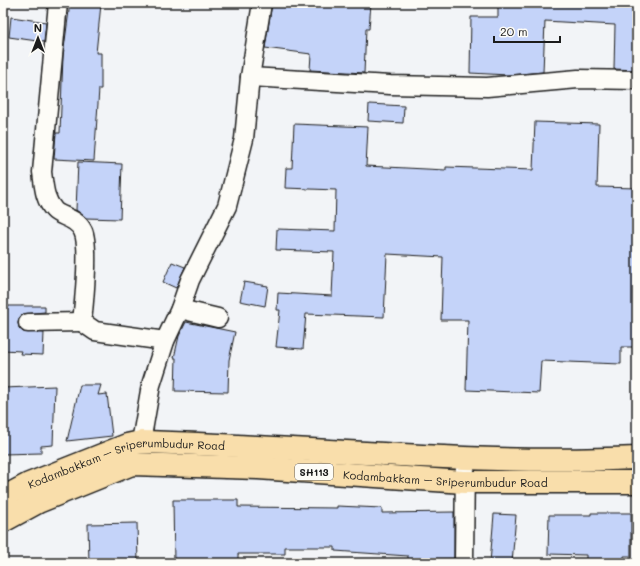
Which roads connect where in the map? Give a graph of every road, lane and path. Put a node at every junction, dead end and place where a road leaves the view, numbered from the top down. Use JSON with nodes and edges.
{"nodes":[{"id":1,"x":58,"y":3,"type":"edge"},
{"id":2,"x":262,"y":3,"type":"edge"},
{"id":3,"x":250,"y":77,"type":"junction"},
{"id":4,"x":637,"y":80,"type":"edge"},
{"id":5,"x":180,"y":309,"type":"junction"},
{"id":6,"x":218,"y":318,"type":"dead end"},
{"id":7,"x":82,"y":322,"type":"junction"},
{"id":8,"x":28,"y":323,"type":"dead end"},
{"id":9,"x":165,"y":341,"type":"junction"},
{"id":10,"x":141,"y":442,"type":"junction"},
{"id":11,"x":465,"y":458,"type":"junction"},
{"id":12,"x":637,"y":458,"type":"edge"},
{"id":13,"x":464,"y":482,"type":"junction"},
{"id":14,"x":637,"y":482,"type":"edge"},
{"id":15,"x":3,"y":498,"type":"edge"},
{"id":16,"x":3,"y":521,"type":"edge"},
{"id":17,"x":464,"y":563,"type":"edge"}],
"edges":[{"from":1,"to":7,"type":"street"},
{"from":2,"to":3,"type":"street"},
{"from":3,"to":4,"type":"street"},
{"from":3,"to":5,"type":"street"},
{"from":5,"to":6,"type":"street"},
{"from":5,"to":9,"type":"street"},
{"from":7,"to":8,"type":"street"},
{"from":7,"to":9,"type":"street"},
{"from":9,"to":10,"type":"street"},
{"from":10,"to":11,"type":"main road","name":"Kodambakkam – Sriperumbudur Road","number":"SH113"},
{"from":10,"to":15,"type":"main road","name":"Kodambakkam – Sriperumbudur Road","number":"SH113"},
{"from":11,"to":12,"type":"main road","name":"Kodambakkam – Sriperumbudur Road","number":"SH113"},
{"from":11,"to":13,"type":"street"},
{"from":13,"to":14,"type":"main road","name":"Kodambakkam – Sriperumbudur Road","number":"SH113"},
{"from":13,"to":16,"type":"main road","name":"Kodambakkam – Sriperumbudur Road","number":"SH113"},
{"from":13,"to":17,"type":"street"}]}
